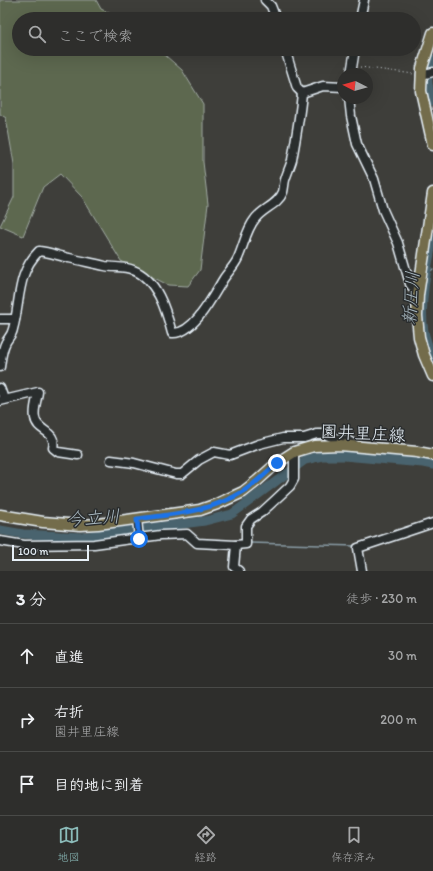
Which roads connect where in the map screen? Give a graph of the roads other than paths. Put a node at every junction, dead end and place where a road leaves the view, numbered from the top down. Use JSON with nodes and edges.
{"nodes":[{"id":1,"x":265,"y":0,"type":"edge"},
{"id":2,"x":364,"y":0,"type":"edge"},
{"id":3,"x":273,"y":12,"type":"edge"},
{"id":4,"x":361,"y":12,"type":"edge"},
{"id":5,"x":433,"y":34,"type":"edge"},
{"id":6,"x":288,"y":56,"type":"edge"},
{"id":7,"x":354,"y":56,"type":"edge"},
{"id":8,"x":352,"y":68,"type":"edge"},
{"id":9,"x":428,"y":73,"type":"edge"},
{"id":10,"x":337,"y":87,"type":"edge"},
{"id":11,"x":302,"y":93,"type":"junction"},
{"id":12,"x":350,"y":104,"type":"edge"},
{"id":13,"x":433,"y":145,"type":"edge"},
{"id":14,"x":433,"y":193,"type":"edge"},
{"id":15,"x":418,"y":295,"type":"junction"},
{"id":16,"x":0,"y":319,"type":"edge"},
{"id":17,"x":15,"y":319,"type":"junction"},
{"id":18,"x":0,"y":367,"type":"edge"},
{"id":19,"x":433,"y":376,"type":"edge"},
{"id":20,"x":0,"y":388,"type":"edge"},
{"id":21,"x":2,"y":400,"type":"edge"},
{"id":22,"x":357,"y":446,"type":"junction"},
{"id":23,"x":78,"y":455,"type":"dead end"},
{"id":24,"x":433,"y":455,"type":"edge"},
{"id":25,"x":294,"y":456,"type":"junction"},
{"id":26,"x":111,"y":460,"type":"dead end"},
{"id":27,"x":0,"y":515,"type":"edge"},
{"id":28,"x":137,"y":521,"type":"junction"},
{"id":29,"x":433,"y":523,"type":"edge"},
{"id":30,"x":139,"y":538,"type":"junction"},
{"id":31,"x":0,"y":541,"type":"edge"},
{"id":32,"x":236,"y":545,"type":"junction"},
{"id":33,"x":239,"y":571,"type":"edge"},
{"id":34,"x":362,"y":571,"type":"edge"}],
"edges":[{"from":1,"to":3,"type":"street"},
{"from":2,"to":4,"type":"street"},
{"from":5,"to":9,"type":"main road"},
{"from":6,"to":11,"type":"street"},
{"from":7,"to":8,"type":"street"},
{"from":9,"to":13,"type":"main road"},
{"from":10,"to":11,"type":"street"},
{"from":11,"to":17,"type":"street"},
{"from":12,"to":15,"type":"street"},
{"from":14,"to":15,"type":"main road"},
{"from":15,"to":19,"type":"main road"},
{"from":16,"to":17,"type":"street"},
{"from":17,"to":18,"type":"street"},
{"from":20,"to":21,"type":"street"},
{"from":21,"to":23,"type":"street"},
{"from":22,"to":24,"type":"main road","name":"園井里庄線"},
{"from":22,"to":25,"type":"main road","name":"園井里庄線"},
{"from":22,"to":26,"type":"street"},
{"from":25,"to":28,"type":"main road","name":"園井里庄線"},
{"from":25,"to":32,"type":"street"},
{"from":27,"to":28,"type":"main road","name":"園井里庄線"},
{"from":28,"to":30,"type":"street"},
{"from":29,"to":34,"type":"street"},
{"from":30,"to":31,"type":"street"},
{"from":30,"to":32,"type":"street"},
{"from":32,"to":33,"type":"street"}]}
